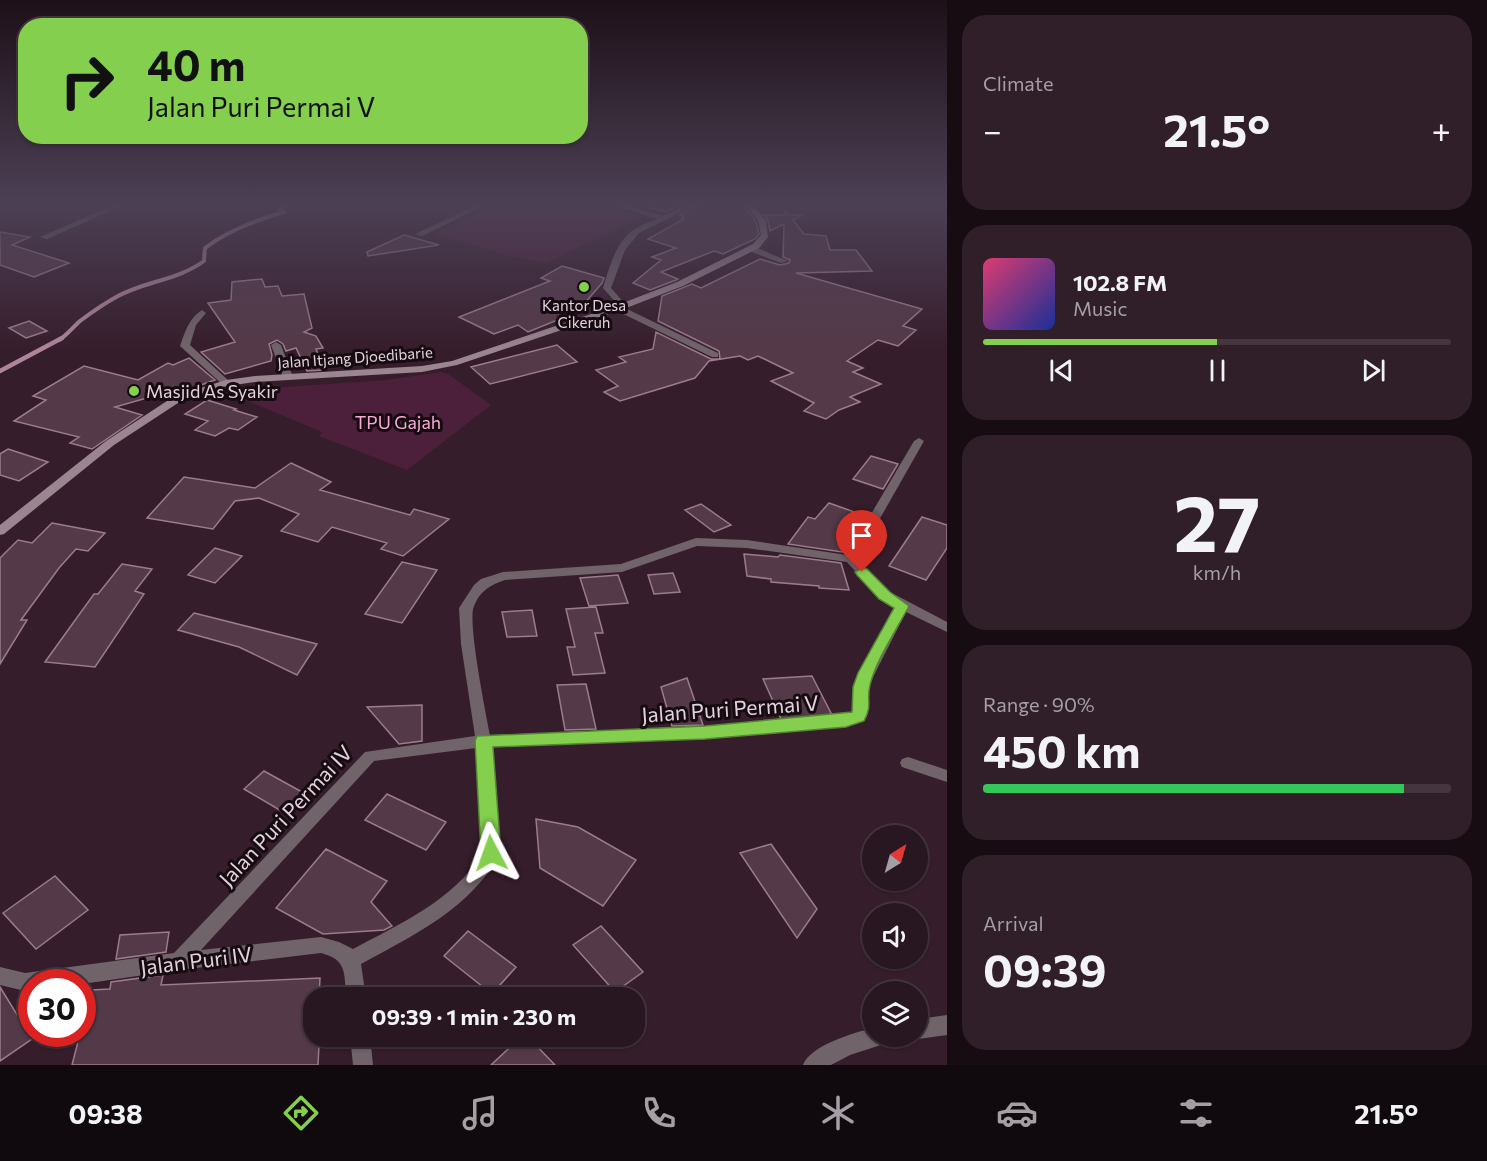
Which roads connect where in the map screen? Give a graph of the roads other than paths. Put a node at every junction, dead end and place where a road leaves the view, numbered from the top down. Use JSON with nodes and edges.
{"nodes":[{"id":1,"x":622,"y":252,"type":"edge"},
{"id":2,"x":746,"y":252,"type":"edge"},
{"id":3,"x":759,"y":252,"type":"edge"},
{"id":4,"x":784,"y":261,"type":"dead end"},
{"id":5,"x":621,"y":307,"type":"junction"},
{"id":6,"x":202,"y":313,"type":"dead end"},
{"id":7,"x":276,"y":345,"type":"dead end"},
{"id":8,"x":715,"y":355,"type":"dead end"},
{"id":9,"x":288,"y":377,"type":"junction"},
{"id":10,"x":226,"y":383,"type":"junction"},
{"id":11,"x":919,"y":441,"type":"dead end"},
{"id":12,"x":0,"y":531,"type":"edge"},
{"id":13,"x":851,"y":559,"type":"junction"},
{"id":14,"x":902,"y":606,"type":"junction"},
{"id":15,"x":947,"y":628,"type":"edge"},
{"id":16,"x":483,"y":741,"type":"junction"},
{"id":17,"x":908,"y":763,"type":"dead end"},
{"id":18,"x":947,"y":776,"type":"edge"},
{"id":19,"x":351,"y":960,"type":"junction"},
{"id":20,"x":179,"y":961,"type":"junction"},
{"id":21,"x":0,"y":976,"type":"edge"},
{"id":22,"x":355,"y":987,"type":"edge"},
{"id":23,"x":947,"y":1025,"type":"edge"},
{"id":24,"x":928,"y":1028,"type":"edge"},
{"id":25,"x":862,"y":1040,"type":"edge"},
{"id":26,"x":361,"y":1047,"type":"edge"},
{"id":27,"x":834,"y":1059,"type":"edge"},
{"id":28,"x":363,"y":1065,"type":"edge"},
{"id":29,"x":813,"y":1065,"type":"edge"}],
"edges":[{"from":1,"to":5,"type":"street"},
{"from":2,"to":5,"type":"main road","name":"Jalan Itjang Djoedibarie"},
{"from":3,"to":4,"type":"street"},
{"from":5,"to":8,"type":"street"},
{"from":5,"to":9,"type":"main road","name":"Jalan Itjang Djoedibarie"},
{"from":6,"to":10,"type":"street"},
{"from":7,"to":9,"type":"street"},
{"from":9,"to":10,"type":"main road","name":"Jalan Itjang Djoedibarie"},
{"from":10,"to":12,"type":"main road","name":"Jalan Itjang Djoedibarie"},
{"from":11,"to":13,"type":"street"},
{"from":13,"to":14,"type":"street"},
{"from":13,"to":16,"type":"street"},
{"from":14,"to":15,"type":"street"},
{"from":14,"to":16,"type":"street","name":"Jalan Puri Permai V"},
{"from":16,"to":19,"type":"street"},
{"from":16,"to":20,"type":"street","name":"Jalan Puri Permai IV"},
{"from":17,"to":18,"type":"street"},
{"from":19,"to":20,"type":"street","name":"Jalan Puri IV"},
{"from":19,"to":22,"type":"street"},
{"from":20,"to":21,"type":"street","name":"Jalan Puri IV"},
{"from":23,"to":24,"type":"street"},
{"from":25,"to":27,"type":"street"},
{"from":26,"to":28,"type":"street"},
{"from":27,"to":29,"type":"street"}]}
